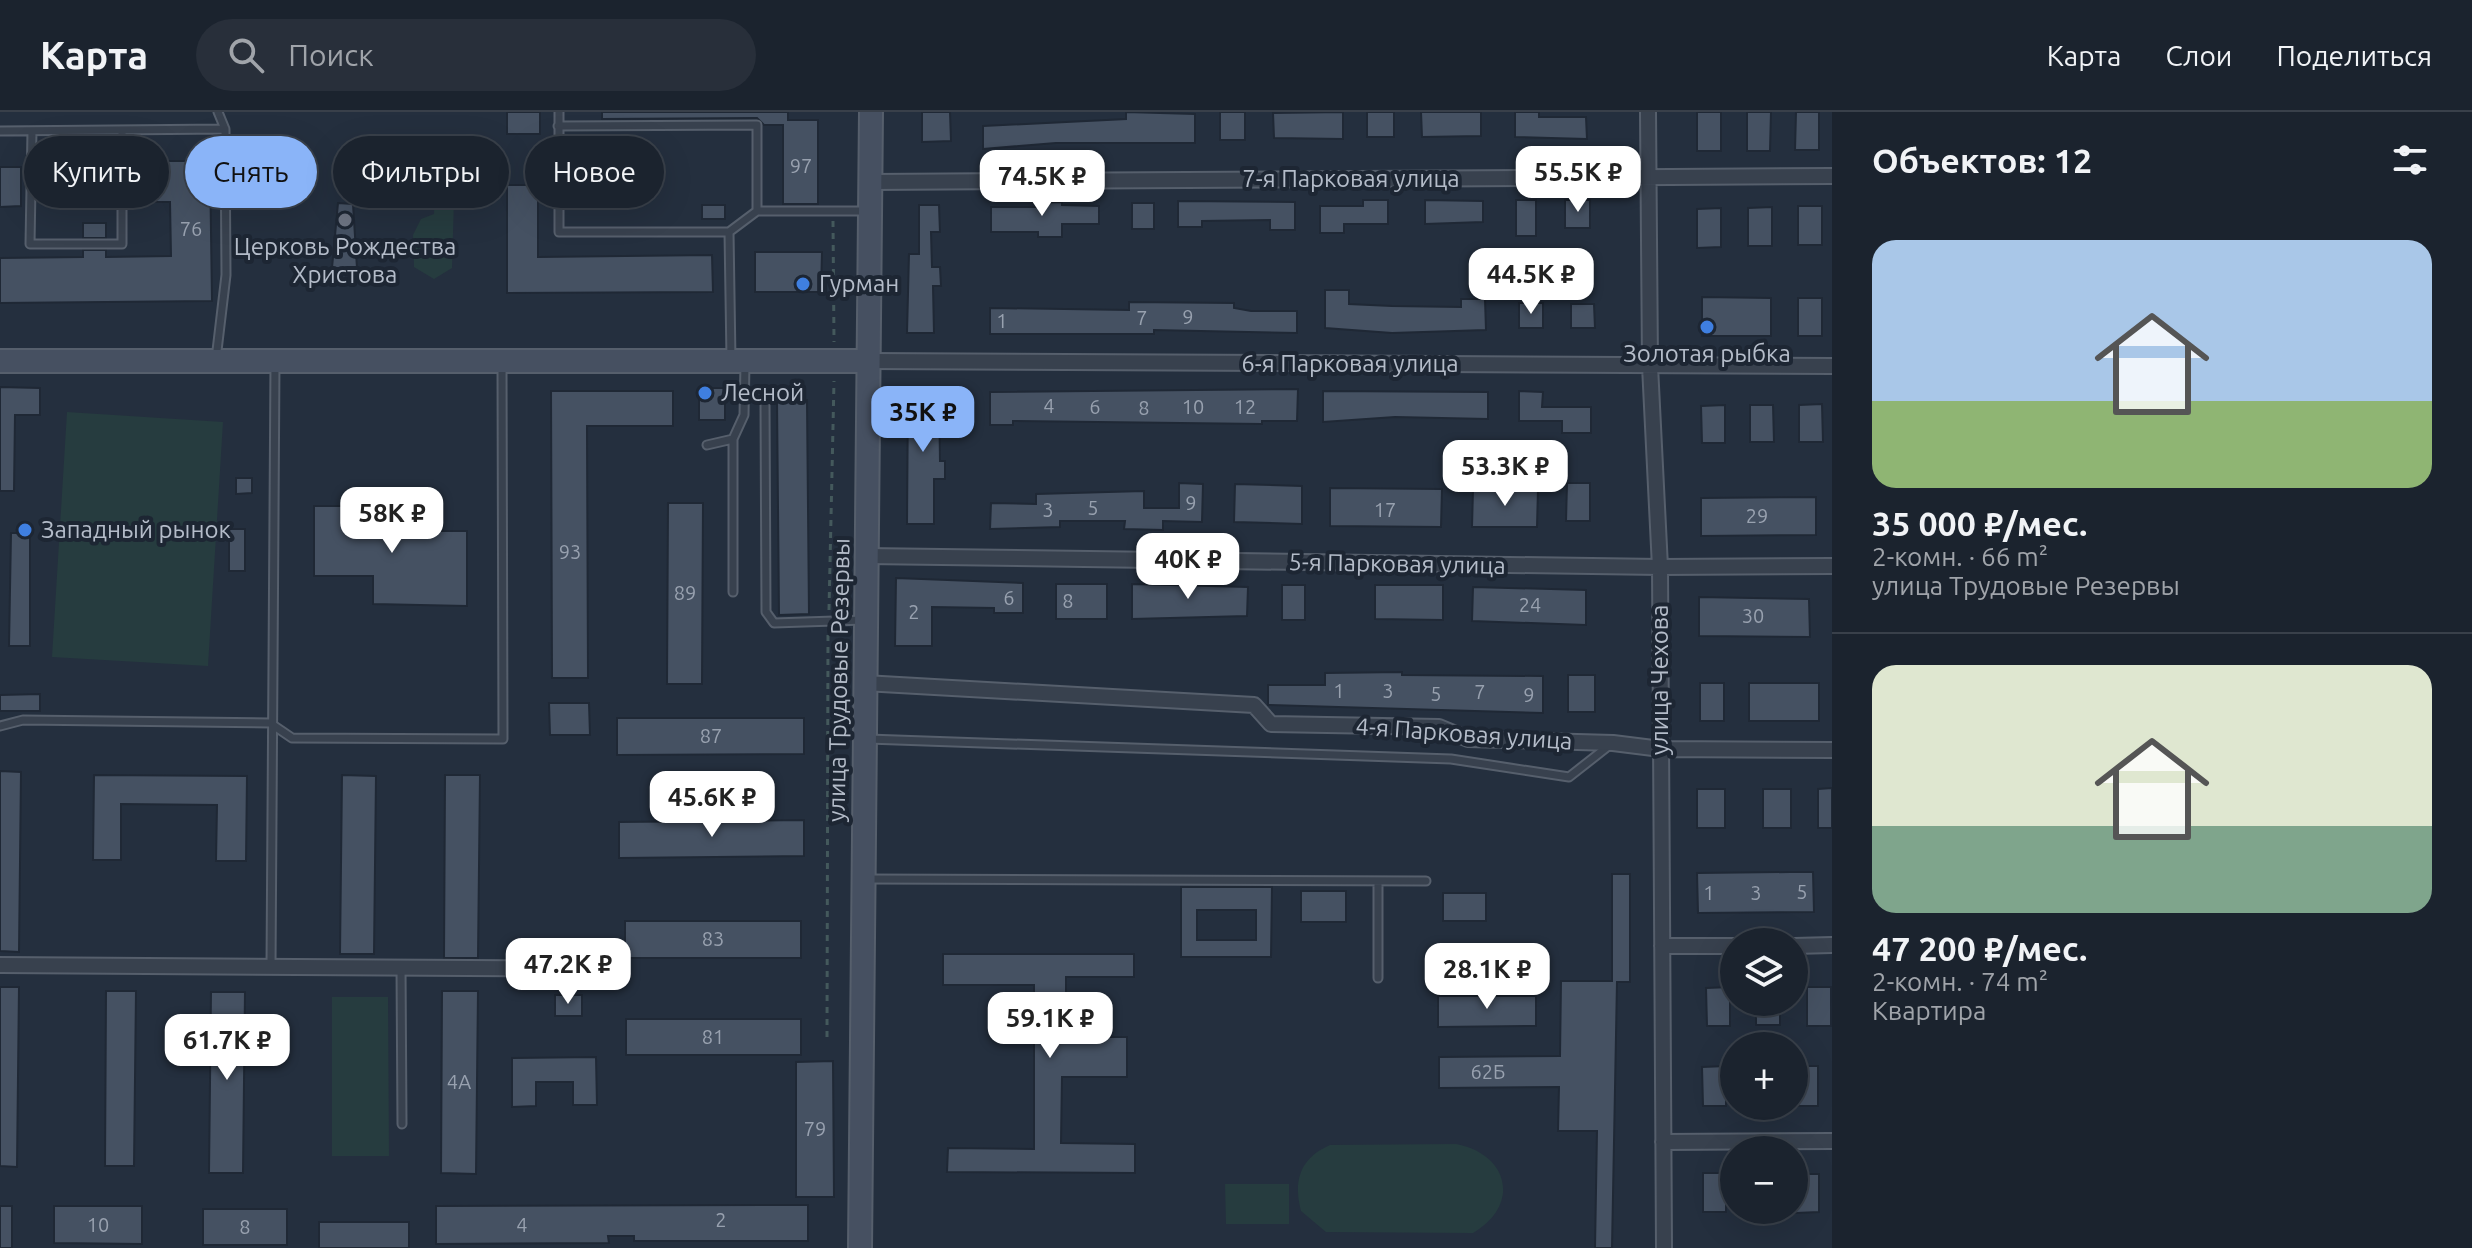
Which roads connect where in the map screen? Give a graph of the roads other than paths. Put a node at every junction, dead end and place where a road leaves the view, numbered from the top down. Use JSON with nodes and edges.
{"nodes":[{"id":1,"x":218,"y":112,"type":"edge"},
{"id":2,"x":559,"y":112,"type":"edge"},
{"id":3,"x":871,"y":112,"type":"edge"},
{"id":4,"x":1648,"y":112,"type":"edge"},
{"id":5,"x":558,"y":126,"type":"junction"},
{"id":6,"x":225,"y":129,"type":"junction"},
{"id":7,"x":0,"y":131,"type":"edge"},
{"id":8,"x":32,"y":131,"type":"junction"},
{"id":9,"x":122,"y":131,"type":"junction"},
{"id":10,"x":1647,"y":176,"type":"junction"},
{"id":11,"x":1832,"y":176,"type":"edge"},
{"id":12,"x":871,"y":182,"type":"junction"},
{"id":13,"x":757,"y":211,"type":"junction"},
{"id":14,"x":870,"y":211,"type":"junction"},
{"id":15,"x":729,"y":232,"type":"junction"},
{"id":16,"x":0,"y":361,"type":"edge"},
{"id":17,"x":216,"y":361,"type":"junction"},
{"id":18,"x":275,"y":361,"type":"junction"},
{"id":19,"x":502,"y":361,"type":"junction"},
{"id":20,"x":738,"y":361,"type":"junction"},
{"id":21,"x":868,"y":361,"type":"junction"},
{"id":22,"x":1650,"y":366,"type":"junction"},
{"id":23,"x":1832,"y":366,"type":"edge"},
{"id":24,"x":765,"y":402,"type":"dead end"},
{"id":25,"x":733,"y":439,"type":"junction"},
{"id":26,"x":707,"y":445,"type":"dead end"},
{"id":27,"x":866,"y":556,"type":"junction"},
{"id":28,"x":1832,"y":566,"type":"edge"},
{"id":29,"x":1660,"y":567,"type":"junction"},
{"id":30,"x":733,"y":592,"type":"dead end"},
{"id":31,"x":865,"y":620,"type":"junction"},
{"id":32,"x":864,"y":683,"type":"junction"},
{"id":33,"x":270,"y":723,"type":"junction"},
{"id":34,"x":0,"y":726,"type":"edge"},
{"id":35,"x":864,"y":739,"type":"junction"},
{"id":36,"x":1613,"y":743,"type":"junction"},
{"id":37,"x":1661,"y":749,"type":"junction"},
{"id":38,"x":1832,"y":750,"type":"edge"},
{"id":39,"x":863,"y":879,"type":"junction"},
{"id":40,"x":1378,"y":881,"type":"junction"},
{"id":41,"x":1426,"y":881,"type":"dead end"},
{"id":42,"x":1832,"y":945,"type":"edge"},
{"id":43,"x":1662,"y":946,"type":"junction"},
{"id":44,"x":1720,"y":946,"type":"edge"},
{"id":45,"x":1808,"y":946,"type":"edge"},
{"id":46,"x":0,"y":965,"type":"edge"},
{"id":47,"x":271,"y":966,"type":"junction"},
{"id":48,"x":401,"y":967,"type":"junction"},
{"id":49,"x":606,"y":969,"type":"dead end"},
{"id":50,"x":1378,"y":978,"type":"dead end"},
{"id":51,"x":402,"y":1124,"type":"dead end"},
{"id":52,"x":1832,"y":1141,"type":"edge"},
{"id":53,"x":1663,"y":1142,"type":"junction"},
{"id":54,"x":860,"y":1248,"type":"edge"},
{"id":55,"x":1664,"y":1248,"type":"edge"}],
"edges":[{"from":1,"to":6,"type":"lane"},
{"from":2,"to":5,"type":"lane"},
{"from":3,"to":12,"type":"main road","name":"улица Трудовые Резервы"},
{"from":4,"to":10,"type":"street","name":"улица Чехова"},
{"from":5,"to":13,"type":"lane"},
{"from":5,"to":15,"type":"lane"},
{"from":6,"to":9,"type":"lane"},
{"from":6,"to":17,"type":"lane"},
{"from":7,"to":8,"type":"lane"},
{"from":8,"to":9,"type":"lane"},
{"from":8,"to":9,"type":"lane"},
{"from":10,"to":11,"type":"street","name":"7-я Парковая улица"},
{"from":10,"to":12,"type":"street","name":"7-я Парковая улица"},
{"from":10,"to":22,"type":"street","name":"улица Чехова"},
{"from":12,"to":14,"type":"main road","name":"улица Трудовые Резервы"},
{"from":13,"to":14,"type":"lane"},
{"from":13,"to":15,"type":"lane"},
{"from":14,"to":21,"type":"main road","name":"улица Трудовые Резервы"},
{"from":15,"to":20,"type":"lane"},
{"from":16,"to":17,"type":"main road"},
{"from":17,"to":18,"type":"main road"},
{"from":18,"to":19,"type":"main road"},
{"from":18,"to":33,"type":"lane"},
{"from":19,"to":20,"type":"main road"},
{"from":19,"to":33,"type":"lane"},
{"from":20,"to":21,"type":"main road"},
{"from":20,"to":25,"type":"lane"},
{"from":21,"to":22,"type":"street","name":"6-я Парковая улица"},
{"from":21,"to":27,"type":"main road","name":"улица Трудовые Резервы"},
{"from":22,"to":23,"type":"street","name":"6-я Парковая улица"},
{"from":22,"to":29,"type":"street","name":"улица Чехова"},
{"from":24,"to":31,"type":"lane"},
{"from":25,"to":26,"type":"lane"},
{"from":25,"to":30,"type":"lane"},
{"from":27,"to":29,"type":"street","name":"5-я Парковая улица"},
{"from":27,"to":31,"type":"main road","name":"улица Трудовые Резервы"},
{"from":28,"to":29,"type":"street","name":"5-я Парковая улица"},
{"from":29,"to":37,"type":"street","name":"улица Чехова"},
{"from":31,"to":32,"type":"main road","name":"улица Трудовые Резервы"},
{"from":32,"to":35,"type":"main road","name":"улица Трудовые Резервы"},
{"from":32,"to":36,"type":"street","name":"4-я Парковая улица"},
{"from":33,"to":34,"type":"lane"},
{"from":33,"to":47,"type":"lane"},
{"from":35,"to":36,"type":"lane"},
{"from":35,"to":39,"type":"main road","name":"улица Трудовые Резервы"},
{"from":36,"to":37,"type":"street","name":"4-я Парковая улица"},
{"from":37,"to":38,"type":"street","name":"4-я Парковая улица"},
{"from":37,"to":43,"type":"street","name":"улица Чехова"},
{"from":39,"to":40,"type":"lane"},
{"from":39,"to":54,"type":"main road","name":"улица Трудовые Резервы"},
{"from":40,"to":41,"type":"lane"},
{"from":40,"to":50,"type":"lane"},
{"from":42,"to":45,"type":"street"},
{"from":43,"to":44,"type":"street"},
{"from":43,"to":53,"type":"street","name":"улица Чехова"},
{"from":46,"to":47,"type":"street"},
{"from":47,"to":48,"type":"street"},
{"from":48,"to":49,"type":"street"},
{"from":48,"to":51,"type":"lane"},
{"from":52,"to":53,"type":"street"},
{"from":53,"to":55,"type":"street","name":"улица Чехова"}]}
